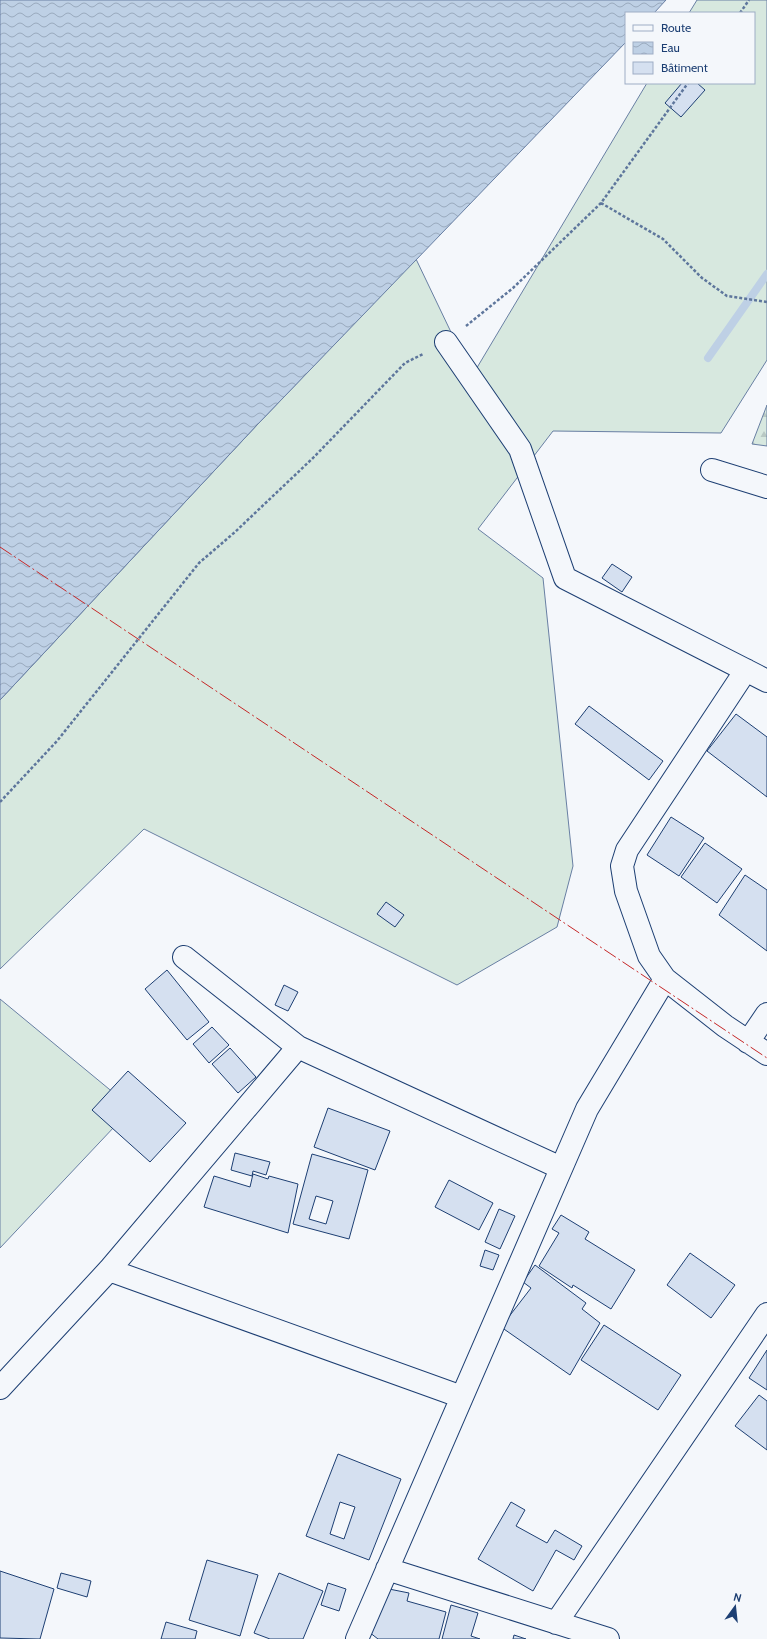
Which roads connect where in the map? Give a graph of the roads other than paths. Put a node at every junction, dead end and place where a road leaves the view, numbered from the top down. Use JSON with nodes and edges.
{"nodes":[{"id":1,"x":446,"y":342,"type":"road end"},
{"id":2,"x":712,"y":470,"type":"dead end"},
{"id":3,"x":767,"y":487,"type":"edge"},
{"id":4,"x":746,"y":670,"type":"junction"},
{"id":5,"x":767,"y":681,"type":"edge"},
{"id":6,"x":184,"y":957,"type":"dead end"},
{"id":7,"x":665,"y":980,"type":"junction"},
{"id":8,"x":767,"y":1014,"type":"edge"},
{"id":9,"x":748,"y":1042,"type":"junction"},
{"id":10,"x":298,"y":1047,"type":"junction"},
{"id":11,"x":767,"y":1054,"type":"edge"},
{"id":12,"x":561,"y":1168,"type":"junction"},
{"id":13,"x":109,"y":1270,"type":"junction"},
{"id":14,"x":767,"y":1314,"type":"edge"},
{"id":15,"x":0,"y":1388,"type":"edge"},
{"id":16,"x":462,"y":1397,"type":"junction"},
{"id":17,"x":387,"y":1569,"type":"junction"},
{"id":18,"x":556,"y":1623,"type":"junction"},
{"id":19,"x":357,"y":1639,"type":"edge"},
{"id":20,"x":608,"y":1639,"type":"edge"}],
"edges":[{"from":1,"to":4,"type":"street"},
{"from":2,"to":3,"type":"street"},
{"from":4,"to":5,"type":"street"},
{"from":4,"to":7,"type":"street"},
{"from":6,"to":10,"type":"street"},
{"from":7,"to":9,"type":"street"},
{"from":7,"to":12,"type":"street"},
{"from":8,"to":9,"type":"street"},
{"from":9,"to":11,"type":"street"},
{"from":10,"to":12,"type":"street"},
{"from":10,"to":13,"type":"street"},
{"from":12,"to":16,"type":"street"},
{"from":13,"to":15,"type":"street"},
{"from":13,"to":16,"type":"street"},
{"from":14,"to":18,"type":"street"},
{"from":16,"to":17,"type":"street"},
{"from":17,"to":18,"type":"street"},
{"from":17,"to":19,"type":"street"},
{"from":18,"to":20,"type":"street"}]}
